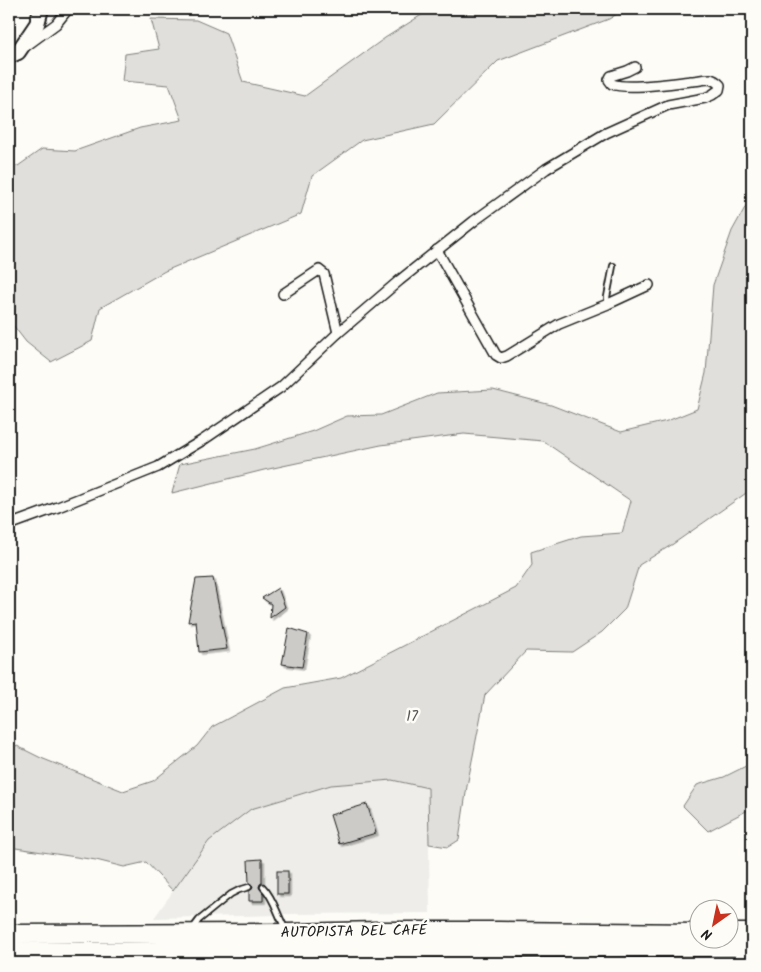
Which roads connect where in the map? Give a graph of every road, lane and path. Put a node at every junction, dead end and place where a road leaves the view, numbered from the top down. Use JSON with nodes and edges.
{"nodes":[{"id":1,"x":41,"y":9,"type":"edge"},
{"id":2,"x":68,"y":9,"type":"edge"},
{"id":3,"x":13,"y":54,"type":"edge"},
{"id":4,"x":635,"y":67,"type":"dead end"},
{"id":5,"x":437,"y":250,"type":"junction"},
{"id":6,"x":613,"y":266,"type":"dead end"},
{"id":7,"x":649,"y":285,"type":"dead end"},
{"id":8,"x":283,"y":294,"type":"dead end"},
{"id":9,"x":608,"y":304,"type":"junction"},
{"id":10,"x":338,"y":333,"type":"junction"},
{"id":11,"x":9,"y":525,"type":"edge"},
{"id":12,"x":249,"y":887,"type":"dead end"},
{"id":13,"x":262,"y":888,"type":"dead end"},
{"id":14,"x":190,"y":933,"type":"junction"},
{"id":15,"x":288,"y":933,"type":"junction"},
{"id":16,"x":688,"y":933,"type":"edge"},
{"id":17,"x":752,"y":933,"type":"edge"},
{"id":18,"x":9,"y":934,"type":"edge"},
{"id":19,"x":738,"y":937,"type":"edge"},
{"id":20,"x":688,"y":942,"type":"edge"},
{"id":21,"x":738,"y":943,"type":"edge"},
{"id":22,"x":752,"y":947,"type":"edge"},
{"id":23,"x":516,"y":948,"type":"junction"},
{"id":24,"x":737,"y":950,"type":"edge"},
{"id":25,"x":9,"y":951,"type":"edge"},
{"id":26,"x":309,"y":956,"type":"edge"},
{"id":27,"x":383,"y":956,"type":"edge"},
{"id":28,"x":79,"y":958,"type":"edge"},
{"id":29,"x":504,"y":963,"type":"edge"},
{"id":30,"x":746,"y":963,"type":"edge"}],
"edges":[{"from":1,"to":3,"type":"street"},
{"from":2,"to":3,"type":"street"},
{"from":4,"to":5,"type":"street"},
{"from":5,"to":9,"type":"street"},
{"from":5,"to":10,"type":"street"},
{"from":6,"to":9,"type":"lane"},
{"from":7,"to":9,"type":"street"},
{"from":8,"to":10,"type":"street"},
{"from":10,"to":11,"type":"street"},
{"from":12,"to":14,"type":"lane"},
{"from":13,"to":15,"type":"lane"},
{"from":14,"to":15,"type":"highway","name":"AUTOPISTA DEL CAFÉ"},
{"from":14,"to":18,"type":"highway","name":"AUTOPISTA DEL CAFÉ"},
{"from":15,"to":16,"type":"highway","name":"AUTOPISTA DEL CAFÉ"},
{"from":17,"to":19,"type":"highway","name":"AUTOPISTA DEL CAFÉ"},
{"from":20,"to":23,"type":"highway","name":"AUTOPISTA DEL CAFÉ"},
{"from":21,"to":22,"type":"highway","name":"AUTOPISTA DEL CAFÉ"},
{"from":23,"to":27,"type":"highway","name":"AUTOPISTA DEL CAFÉ"},
{"from":23,"to":29,"type":"street"},
{"from":24,"to":30,"type":"street"},
{"from":25,"to":28,"type":"highway","name":"AUTOPISTA DEL CAFÉ"},
{"from":26,"to":27,"type":"highway","name":"AUTOPISTA DEL CAFÉ"},
{"from":26,"to":28,"type":"highway","name":"AUTOPISTA DEL CAFÉ"}]}
